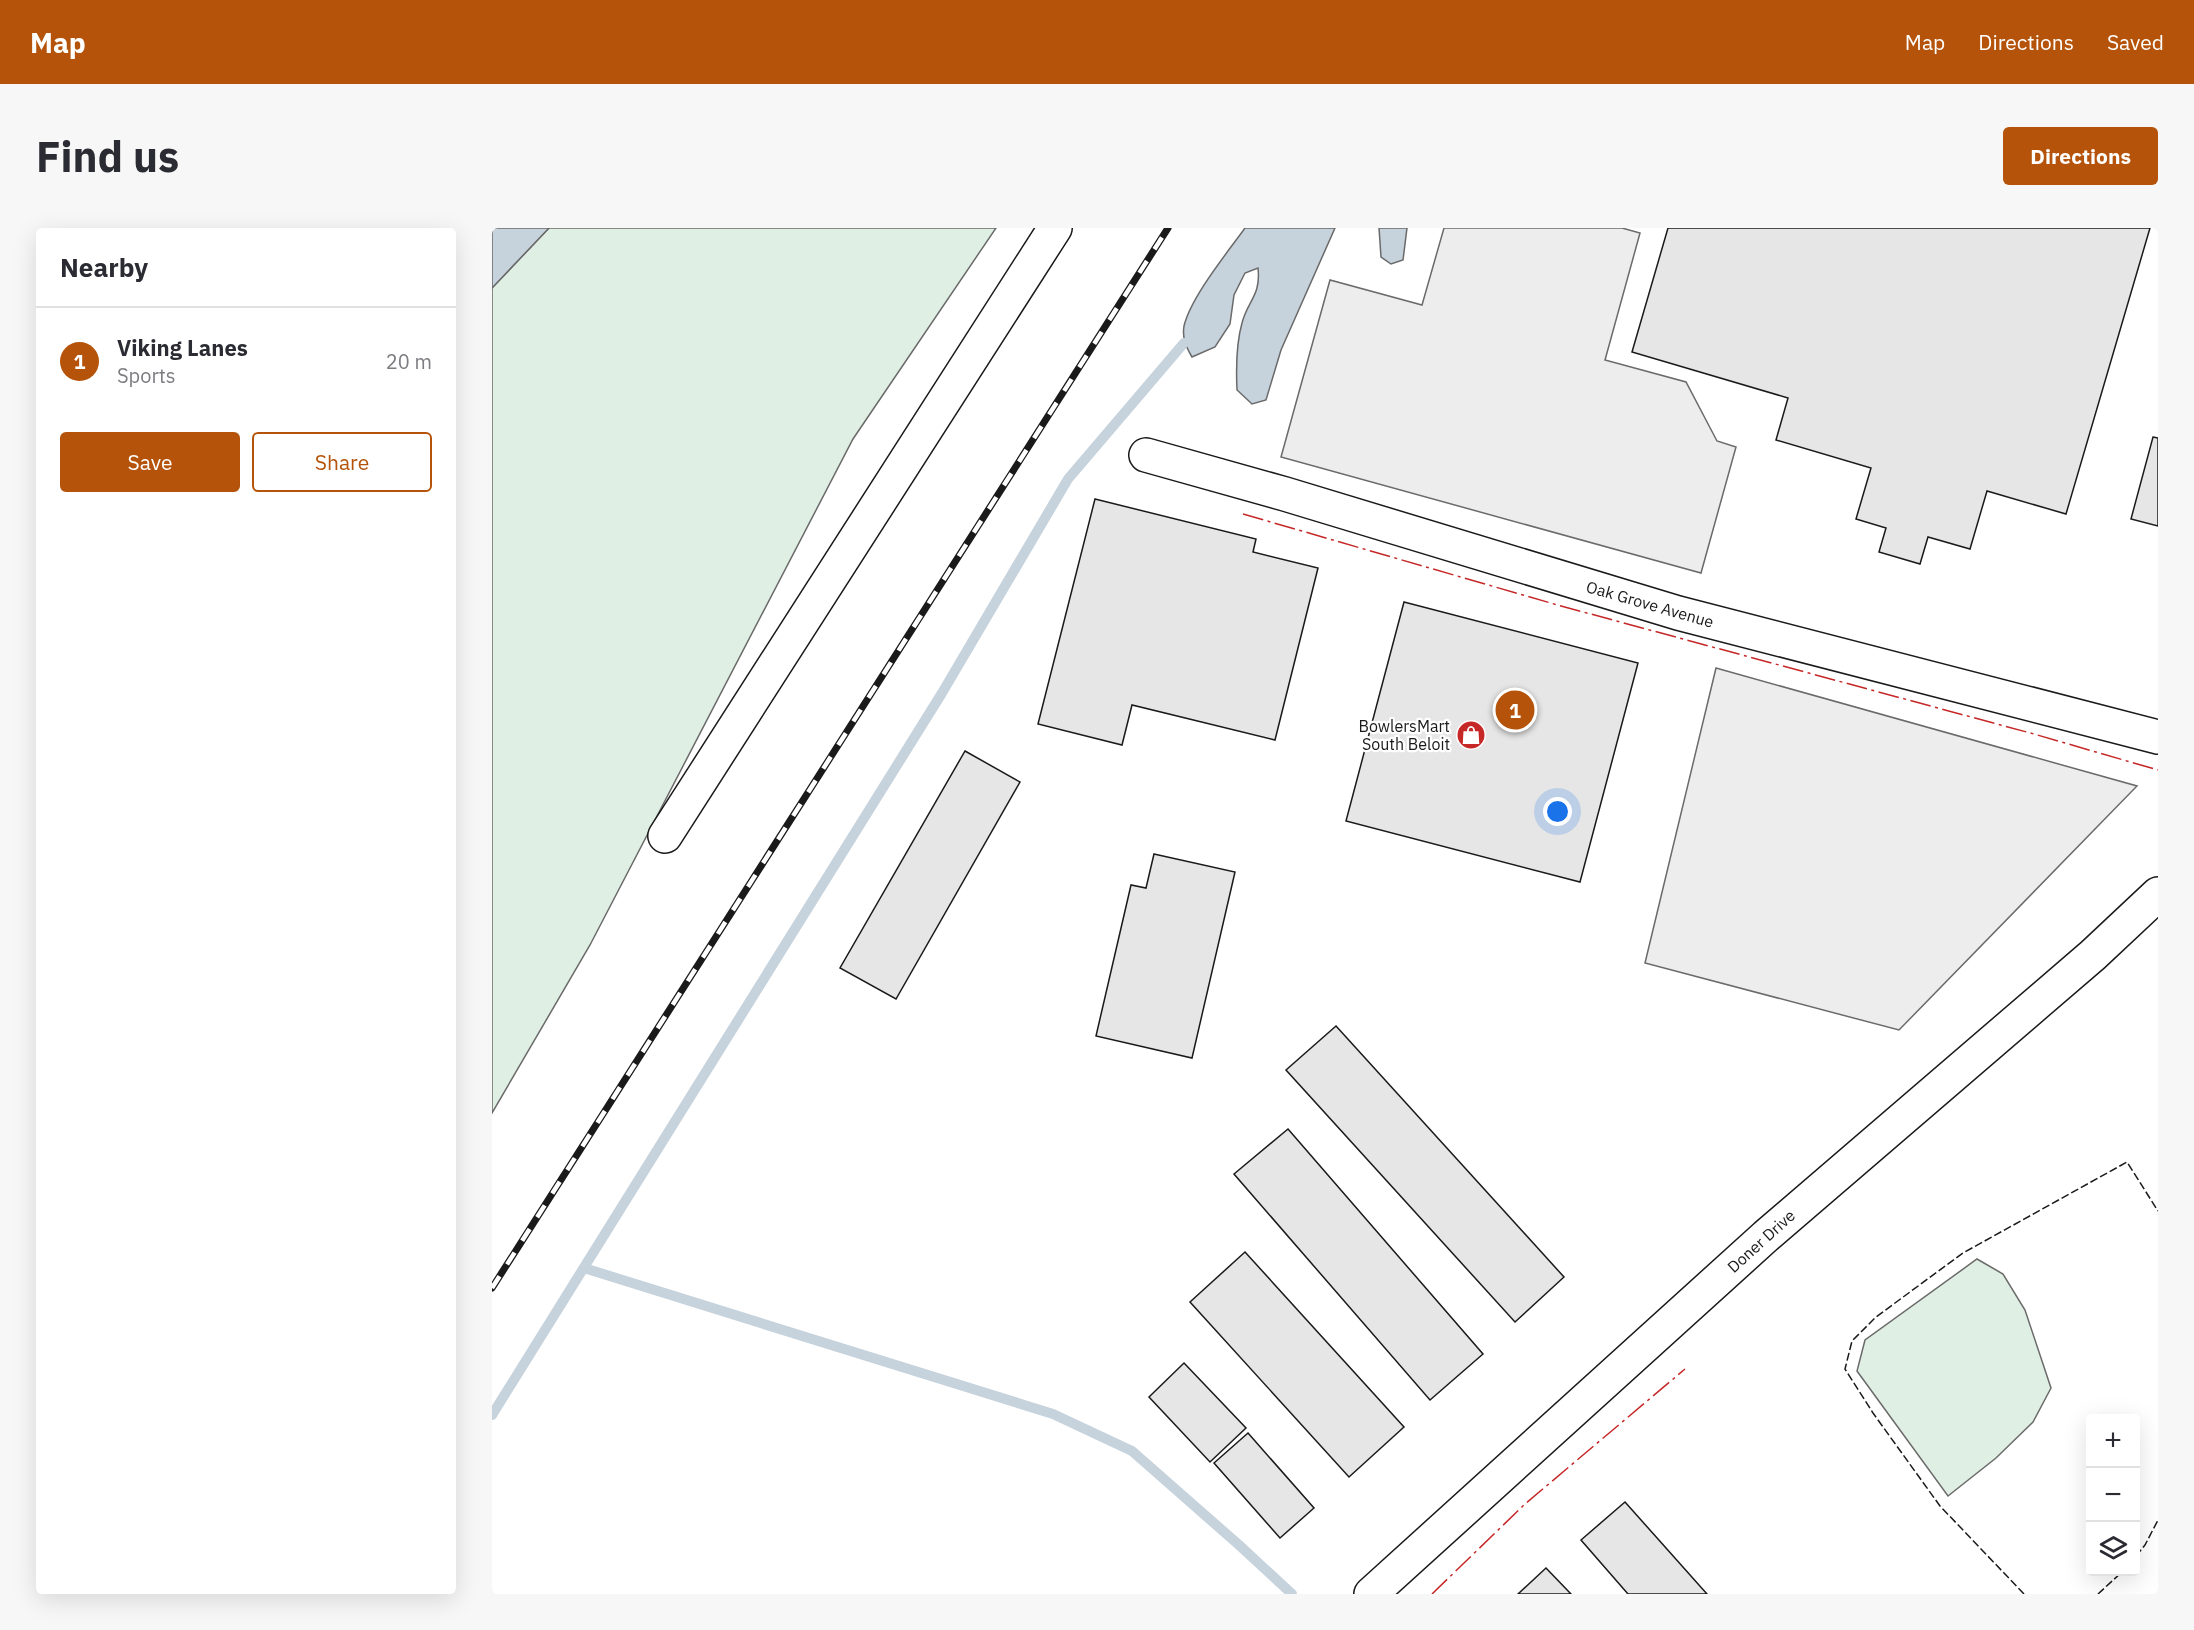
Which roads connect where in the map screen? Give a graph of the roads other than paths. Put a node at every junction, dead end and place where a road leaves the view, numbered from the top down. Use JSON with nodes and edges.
{"nodes":[{"id":1,"x":1055,"y":228,"type":"edge"},
{"id":2,"x":1146,"y":455,"type":"dead end"},
{"id":3,"x":2158,"y":737,"type":"edge"},
{"id":4,"x":664,"y":836,"type":"dead end"},
{"id":5,"x":2158,"y":894,"type":"edge"},
{"id":6,"x":1371,"y":1594,"type":"edge"}],
"edges":[{"from":1,"to":4,"type":"street"},
{"from":2,"to":3,"type":"street","name":"Oak Grove Avenue"},
{"from":5,"to":6,"type":"street","name":"Doner Drive"}]}
